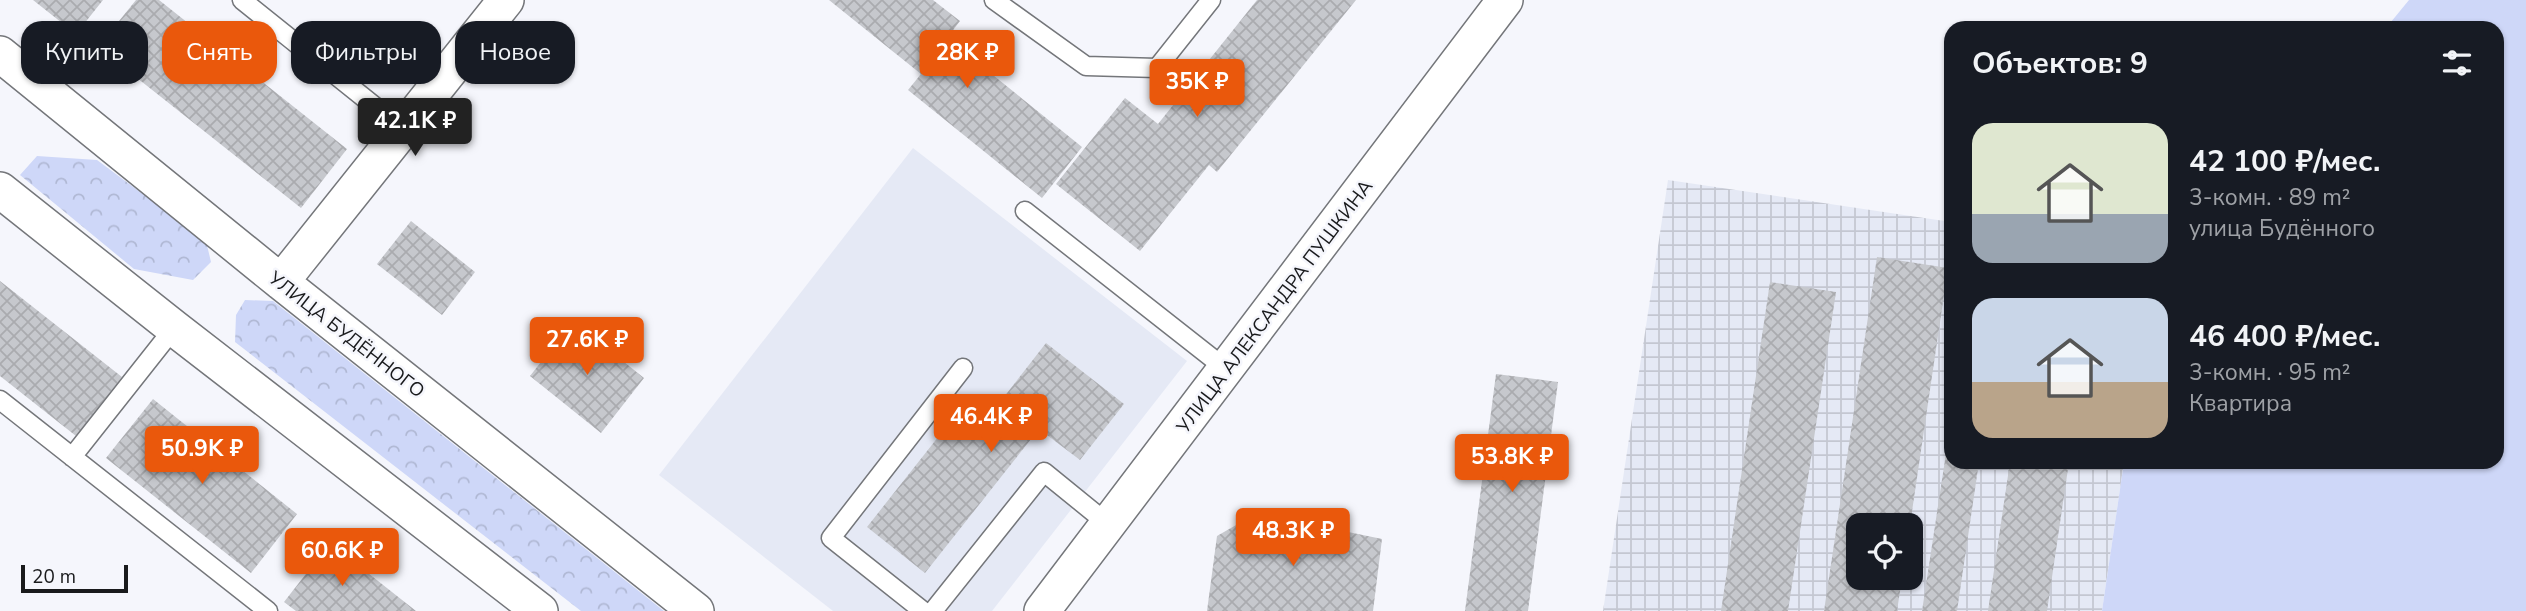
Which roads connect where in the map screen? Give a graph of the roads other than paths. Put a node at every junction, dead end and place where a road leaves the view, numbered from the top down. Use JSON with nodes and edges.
{"nodes":[{"id":1,"x":242,"y":0,"type":"edge"},
{"id":2,"x":506,"y":0,"type":"edge"},
{"id":3,"x":994,"y":0,"type":"edge"},
{"id":4,"x":1211,"y":0,"type":"edge"},
{"id":5,"x":1505,"y":0,"type":"edge"},
{"id":6,"x":0,"y":54,"type":"edge"},
{"id":7,"x":403,"y":129,"type":"junction"},
{"id":8,"x":0,"y":190,"type":"edge"},
{"id":9,"x":1025,"y":211,"type":"dead end"},
{"id":10,"x":281,"y":282,"type":"junction"},
{"id":11,"x":174,"y":328,"type":"junction"},
{"id":12,"x":963,"y":368,"type":"dead end"},
{"id":13,"x":1226,"y":369,"type":"junction"},
{"id":14,"x":0,"y":400,"type":"edge"},
{"id":15,"x":72,"y":457,"type":"junction"},
{"id":16,"x":1108,"y":524,"type":"junction"},
{"id":17,"x":268,"y":611,"type":"edge"},
{"id":18,"x":540,"y":611,"type":"edge"},
{"id":19,"x":696,"y":611,"type":"edge"},
{"id":20,"x":923,"y":611,"type":"edge"},
{"id":21,"x":933,"y":611,"type":"edge"},
{"id":22,"x":1042,"y":611,"type":"edge"}],
"edges":[{"from":1,"to":7,"type":"lane"},
{"from":2,"to":7,"type":"street"},
{"from":3,"to":4,"type":"lane"},
{"from":5,"to":13,"type":"street","name":"УЛИЦА АЛЕКСАНДРА ПУШКИНА"},
{"from":6,"to":10,"type":"street","name":"УЛИЦА БУДЁННОГО"},
{"from":7,"to":10,"type":"street"},
{"from":8,"to":11,"type":"street"},
{"from":9,"to":13,"type":"lane"},
{"from":10,"to":19,"type":"street","name":"УЛИЦА БУДЁННОГО"},
{"from":11,"to":15,"type":"lane"},
{"from":11,"to":18,"type":"street"},
{"from":12,"to":20,"type":"lane"},
{"from":13,"to":16,"type":"street","name":"УЛИЦА АЛЕКСАНДРА ПУШКИНА"},
{"from":14,"to":15,"type":"lane"},
{"from":15,"to":17,"type":"lane"},
{"from":16,"to":21,"type":"lane"},
{"from":16,"to":22,"type":"street","name":"УЛИЦА АЛЕКСАНДРА ПУШКИНА"}]}
